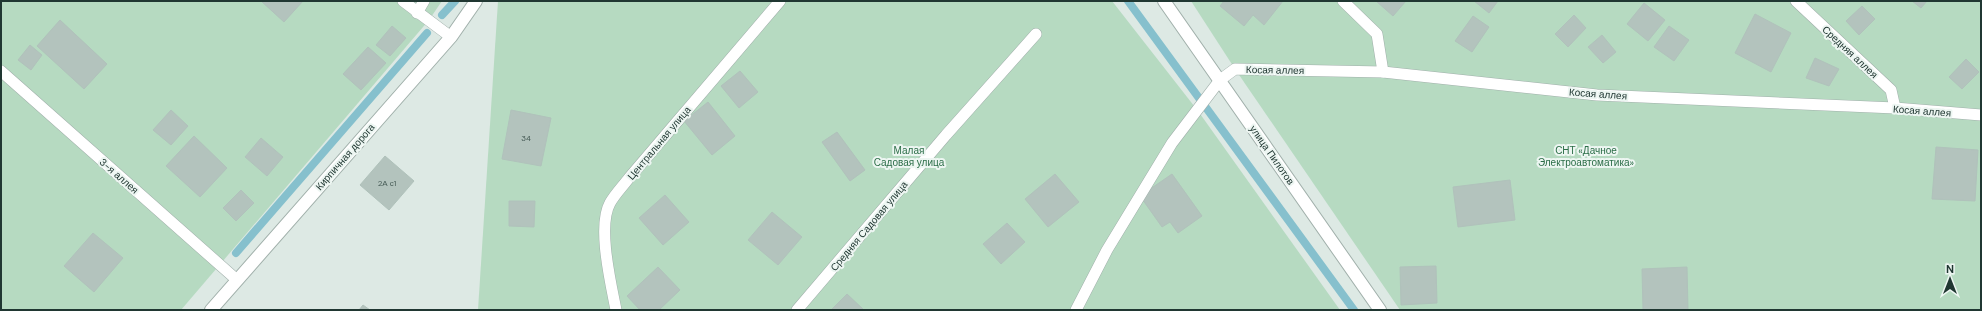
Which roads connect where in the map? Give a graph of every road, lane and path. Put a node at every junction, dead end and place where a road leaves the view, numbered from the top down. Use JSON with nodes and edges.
{"nodes":[{"id":1,"x":403,"y":1,"type":"edge"},
{"id":2,"x":424,"y":1,"type":"edge"},
{"id":3,"x":476,"y":1,"type":"edge"},
{"id":4,"x":780,"y":1,"type":"edge"},
{"id":5,"x":1164,"y":1,"type":"edge"},
{"id":6,"x":1343,"y":1,"type":"edge"},
{"id":7,"x":1796,"y":1,"type":"edge"},
{"id":8,"x":417,"y":13,"type":"junction"},
{"id":9,"x":1036,"y":34,"type":"dead end"},
{"id":10,"x":451,"y":37,"type":"junction"},
{"id":11,"x":1,"y":71,"type":"edge"},
{"id":12,"x":1383,"y":72,"type":"junction"},
{"id":13,"x":1220,"y":80,"type":"junction"},
{"id":14,"x":1894,"y":108,"type":"junction"},
{"id":15,"x":1981,"y":115,"type":"edge"},
{"id":16,"x":238,"y":280,"type":"junction"},
{"id":17,"x":211,"y":310,"type":"edge"},
{"id":18,"x":616,"y":310,"type":"edge"},
{"id":19,"x":797,"y":310,"type":"edge"},
{"id":20,"x":1076,"y":310,"type":"edge"},
{"id":21,"x":1380,"y":310,"type":"edge"}],
"edges":[{"from":1,"to":8,"type":"lane"},
{"from":2,"to":8,"type":"lane"},
{"from":3,"to":10,"type":"street","name":"Кирпичная дорога"},
{"from":4,"to":18,"type":"lane","name":"Центральная улица"},
{"from":5,"to":13,"type":"street","name":"улица Пилотов"},
{"from":6,"to":12,"type":"lane"},
{"from":7,"to":14,"type":"lane","name":"Средняя аллея"},
{"from":8,"to":10,"type":"lane"},
{"from":9,"to":19,"type":"lane","name":"Средняя Садовая улица"},
{"from":10,"to":16,"type":"street","name":"Кирпичная дорога"},
{"from":11,"to":16,"type":"lane","name":"3-я аллея"},
{"from":12,"to":13,"type":"lane","name":"Косая аллея"},
{"from":12,"to":14,"type":"lane","name":"Косая аллея"},
{"from":13,"to":20,"type":"lane"},
{"from":13,"to":21,"type":"street","name":"улица Пилотов"},
{"from":14,"to":15,"type":"lane","name":"Косая аллея"},
{"from":16,"to":17,"type":"street","name":"Кирпичная дорога"}]}
